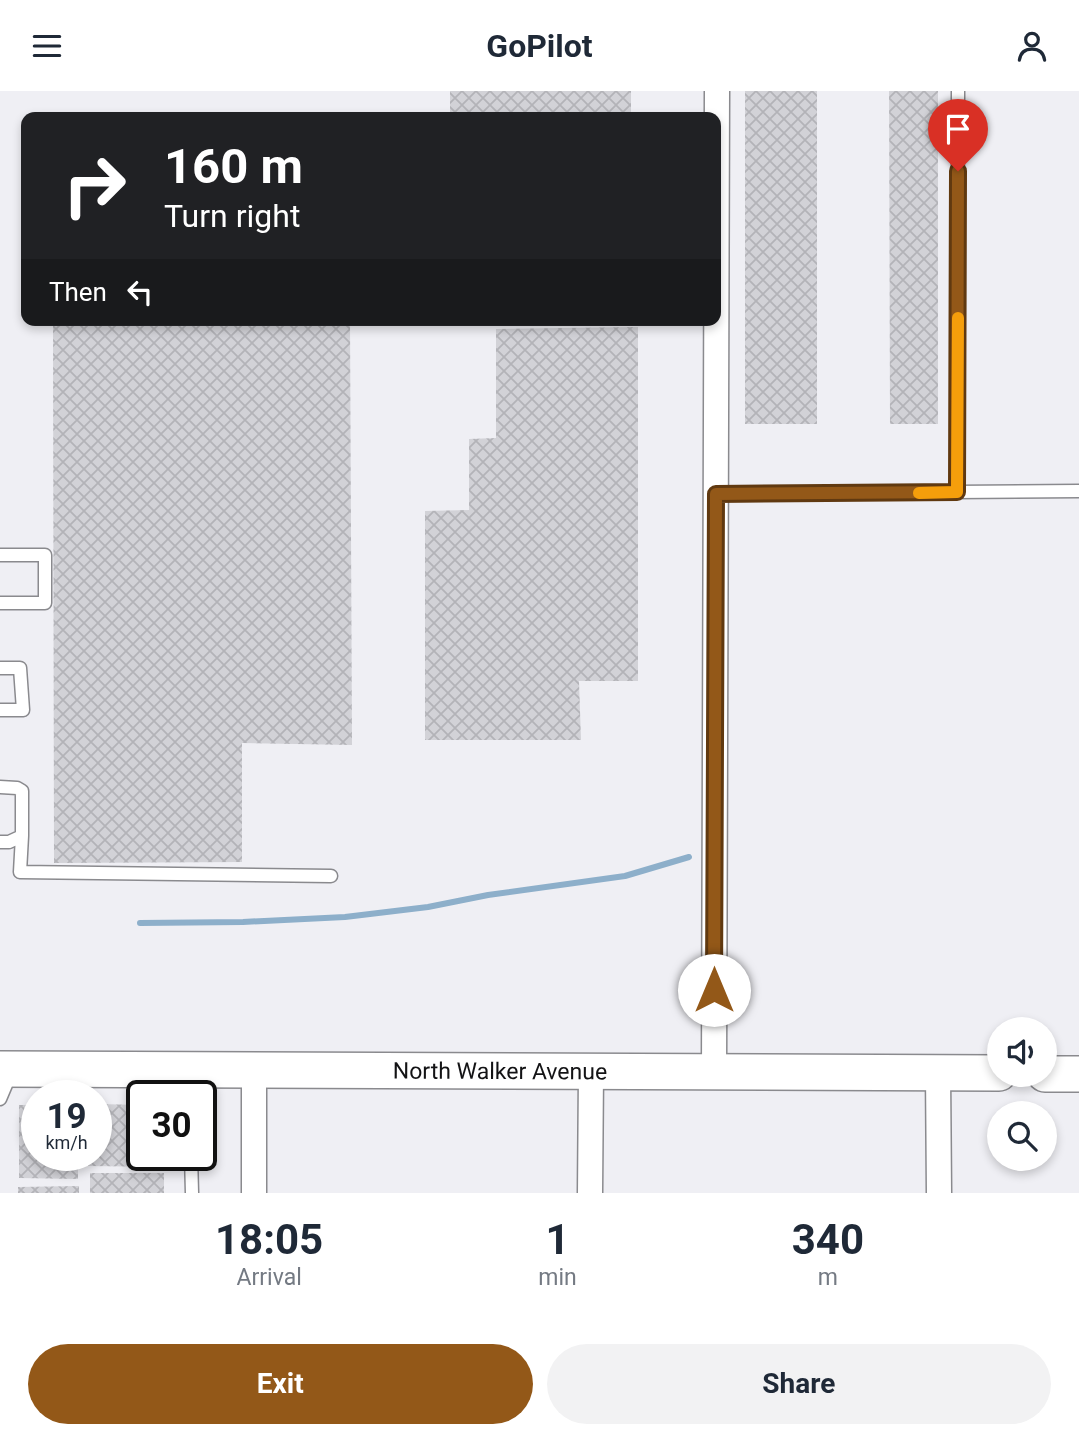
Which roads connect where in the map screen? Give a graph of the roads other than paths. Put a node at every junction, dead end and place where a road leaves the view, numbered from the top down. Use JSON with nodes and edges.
{"nodes":[{"id":1,"x":717,"y":91,"type":"edge"},
{"id":2,"x":958,"y":91,"type":"edge"},
{"id":3,"x":717,"y":112,"type":"edge"},
{"id":4,"x":716,"y":326,"type":"edge"},
{"id":5,"x":1079,"y":491,"type":"edge"},
{"id":6,"x":957,"y":492,"type":"junction"},
{"id":7,"x":716,"y":494,"type":"junction"},
{"id":8,"x":0,"y":555,"type":"edge"},
{"id":9,"x":0,"y":603,"type":"edge"},
{"id":10,"x":0,"y":668,"type":"edge"},
{"id":11,"x":0,"y":710,"type":"edge"},
{"id":12,"x":0,"y":787,"type":"edge"},
{"id":13,"x":22,"y":836,"type":"junction"},
{"id":14,"x":0,"y":842,"type":"edge"},
{"id":15,"x":331,"y":876,"type":"dead end"},
{"id":16,"x":254,"y":1070,"type":"junction"},
{"id":17,"x":590,"y":1072,"type":"junction"},
{"id":18,"x":714,"y":1073,"type":"junction"},
{"id":19,"x":939,"y":1073,"type":"junction"},
{"id":20,"x":987,"y":1073,"type":"edge"},
{"id":21,"x":1057,"y":1074,"type":"edge"},
{"id":22,"x":1079,"y":1074,"type":"edge"},
{"id":23,"x":4,"y":1079,"type":"edge"},
{"id":24,"x":204,"y":1080,"type":"edge"},
{"id":25,"x":126,"y":1082,"type":"edge"},
{"id":26,"x":191,"y":1171,"type":"edge"},
{"id":27,"x":191,"y":1193,"type":"edge"},
{"id":28,"x":254,"y":1193,"type":"edge"},
{"id":29,"x":590,"y":1193,"type":"edge"},
{"id":30,"x":939,"y":1193,"type":"edge"}],
"edges":[{"from":1,"to":3,"type":"street"},
{"from":2,"to":6,"type":"lane"},
{"from":4,"to":7,"type":"street"},
{"from":5,"to":6,"type":"lane"},
{"from":6,"to":7,"type":"lane"},
{"from":7,"to":18,"type":"street"},
{"from":8,"to":9,"type":"lane"},
{"from":10,"to":11,"type":"lane"},
{"from":12,"to":13,"type":"lane"},
{"from":13,"to":14,"type":"lane"},
{"from":13,"to":15,"type":"lane"},
{"from":16,"to":17,"type":"street","name":"North Walker Avenue"},
{"from":16,"to":24,"type":"street","name":"North Walker Avenue"},
{"from":16,"to":28,"type":"street"},
{"from":17,"to":18,"type":"street","name":"North Walker Avenue"},
{"from":17,"to":29,"type":"street"},
{"from":18,"to":19,"type":"street","name":"North Walker Avenue"},
{"from":19,"to":20,"type":"street","name":"North Walker Avenue"},
{"from":19,"to":30,"type":"street"},
{"from":21,"to":22,"type":"street"},
{"from":23,"to":25,"type":"street","name":"North Walker Avenue"},
{"from":26,"to":27,"type":"lane"}]}
